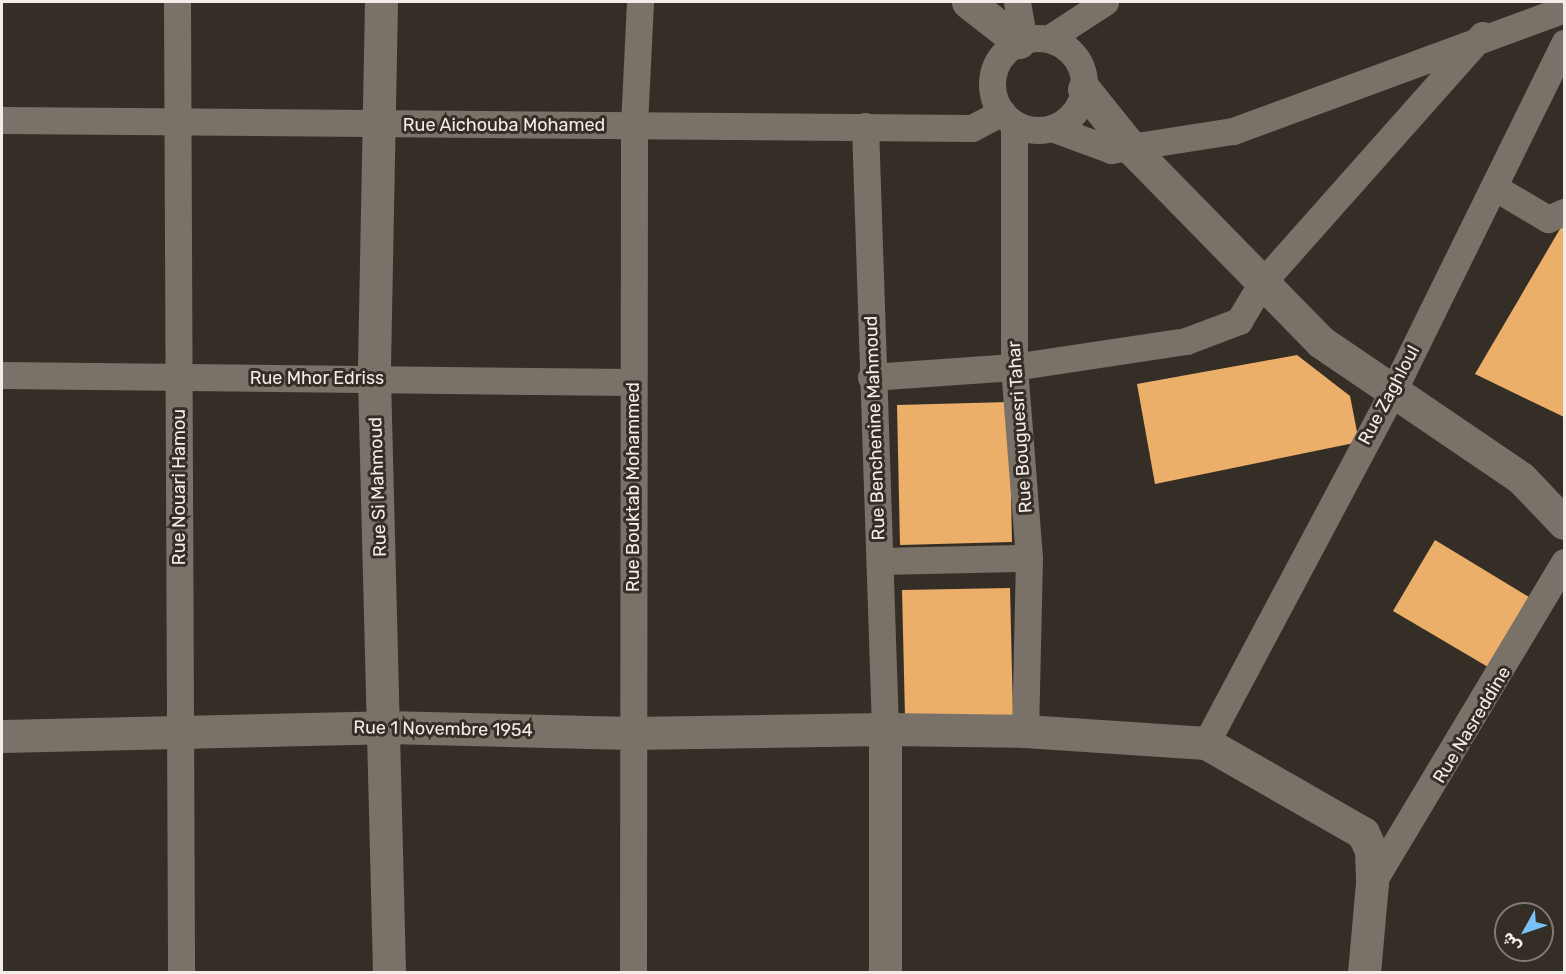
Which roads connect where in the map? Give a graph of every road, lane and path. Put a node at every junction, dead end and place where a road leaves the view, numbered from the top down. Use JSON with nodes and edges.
{"nodes":[{"id":1,"x":177,"y":2,"type":"edge"},
{"id":2,"x":381,"y":2,"type":"edge"},
{"id":3,"x":640,"y":2,"type":"edge"},
{"id":4,"x":969,"y":2,"type":"edge"},
{"id":5,"x":1017,"y":2,"type":"edge"},
{"id":6,"x":1105,"y":2,"type":"edge"},
{"id":7,"x":1564,"y":9,"type":"edge"},
{"id":8,"x":1482,"y":35,"type":"junction"},
{"id":9,"x":1030,"y":40,"type":"junction"},
{"id":10,"x":1564,"y":43,"type":"edge"},
{"id":11,"x":1084,"y":89,"type":"junction"},
{"id":12,"x":1008,"y":118,"type":"junction"},
{"id":13,"x":2,"y":120,"type":"edge"},
{"id":14,"x":179,"y":122,"type":"junction"},
{"id":15,"x":379,"y":125,"type":"junction"},
{"id":16,"x":634,"y":126,"type":"junction"},
{"id":17,"x":865,"y":126,"type":"junction"},
{"id":18,"x":1052,"y":128,"type":"junction"},
{"id":19,"x":1132,"y":149,"type":"junction"},
{"id":20,"x":1494,"y":187,"type":"junction"},
{"id":21,"x":1564,"y":212,"type":"edge"},
{"id":22,"x":1262,"y":284,"type":"junction"},
{"id":23,"x":1014,"y":367,"type":"junction"},
{"id":24,"x":2,"y":375,"type":"edge"},
{"id":25,"x":871,"y":377,"type":"junction"},
{"id":26,"x":178,"y":378,"type":"junction"},
{"id":27,"x":374,"y":378,"type":"junction"},
{"id":28,"x":633,"y":382,"type":"junction"},
{"id":29,"x":1393,"y":391,"type":"junction"},
{"id":30,"x":1564,"y":523,"type":"edge"},
{"id":31,"x":1029,"y":558,"type":"junction"},
{"id":32,"x":880,"y":561,"type":"junction"},
{"id":33,"x":1564,"y":562,"type":"edge"},
{"id":34,"x":386,"y":727,"type":"junction"},
{"id":35,"x":885,"y":729,"type":"junction"},
{"id":36,"x":1025,"y":731,"type":"junction"},
{"id":37,"x":631,"y":733,"type":"junction"},
{"id":38,"x":180,"y":734,"type":"junction"},
{"id":39,"x":2,"y":736,"type":"edge"},
{"id":40,"x":1206,"y":743,"type":"junction"},
{"id":41,"x":1372,"y":883,"type":"junction"},
{"id":42,"x":181,"y":972,"type":"edge"},
{"id":43,"x":389,"y":972,"type":"edge"},
{"id":44,"x":633,"y":972,"type":"edge"},
{"id":45,"x":885,"y":972,"type":"edge"},
{"id":46,"x":1364,"y":972,"type":"edge"}],
"edges":[{"from":1,"to":14,"type":"street","name":"Rue Nouari Hamou"},
{"from":2,"to":15,"type":"street","name":"Rue Si Mahmoud"},
{"from":3,"to":16,"type":"street","name":"Rue Bouktab Mohammed"},
{"from":4,"to":9,"type":"street"},
{"from":5,"to":9,"type":"street"},
{"from":6,"to":9,"type":"street"},
{"from":7,"to":8,"type":"street"},
{"from":8,"to":19,"type":"street"},
{"from":8,"to":22,"type":"street"},
{"from":9,"to":11,"type":"street"},
{"from":9,"to":12,"type":"street"},
{"from":10,"to":20,"type":"street","name":"Rue Zaghloul"},
{"from":11,"to":18,"type":"street"},
{"from":11,"to":19,"type":"street"},
{"from":12,"to":17,"type":"street","name":"Rue Aichouba Mohamed"},
{"from":12,"to":18,"type":"street"},
{"from":12,"to":23,"type":"street","name":"Rue Bouguesri Tahar"},
{"from":13,"to":14,"type":"street","name":"Rue Aichouba Mohamed"},
{"from":14,"to":15,"type":"street","name":"Rue Aichouba Mohamed"},
{"from":14,"to":26,"type":"street","name":"Rue Nouari Hamou"},
{"from":15,"to":16,"type":"street","name":"Rue Aichouba Mohamed"},
{"from":15,"to":27,"type":"street","name":"Rue Si Mahmoud"},
{"from":16,"to":17,"type":"street","name":"Rue Aichouba Mohamed"},
{"from":16,"to":28,"type":"street","name":"Rue Bouktab Mohammed"},
{"from":17,"to":25,"type":"street","name":"Rue Benchenine Mahmoud"},
{"from":18,"to":19,"type":"street"},
{"from":19,"to":22,"type":"street"},
{"from":20,"to":21,"type":"street"},
{"from":20,"to":29,"type":"street","name":"Rue Zaghloul"},
{"from":22,"to":23,"type":"street"},
{"from":22,"to":29,"type":"street"},
{"from":23,"to":25,"type":"street"},
{"from":23,"to":31,"type":"street","name":"Rue Bouguesri Tahar"},
{"from":24,"to":26,"type":"street","name":"Rue Mhor Edriss"},
{"from":25,"to":32,"type":"street","name":"Rue Benchenine Mahmoud"},
{"from":26,"to":27,"type":"street","name":"Rue Mhor Edriss"},
{"from":26,"to":38,"type":"street","name":"Rue Nouari Hamou"},
{"from":27,"to":28,"type":"street","name":"Rue Mhor Edriss"},
{"from":27,"to":34,"type":"street","name":"Rue Si Mahmoud"},
{"from":28,"to":37,"type":"street","name":"Rue Bouktab Mohammed"},
{"from":29,"to":30,"type":"street"},
{"from":29,"to":40,"type":"street","name":"Rue Zaghloul"},
{"from":31,"to":32,"type":"street"},
{"from":31,"to":36,"type":"street","name":"Rue Bouguesri Tahar"},
{"from":32,"to":35,"type":"street","name":"Rue Benchenine Mahmoud"},
{"from":33,"to":41,"type":"street","name":"Rue Nasreddine"},
{"from":34,"to":37,"type":"street","name":"Rue 1 Novembre 1954"},
{"from":34,"to":38,"type":"street","name":"Rue 1 Novembre 1954"},
{"from":34,"to":43,"type":"street","name":"Rue Si Mahmoud"},
{"from":35,"to":36,"type":"street","name":"Rue 1 Novembre 1954"},
{"from":35,"to":37,"type":"street","name":"Rue 1 Novembre 1954"},
{"from":35,"to":45,"type":"street"},
{"from":36,"to":40,"type":"street","name":"Rue 1 Novembre 1954"},
{"from":37,"to":44,"type":"street","name":"Rue Bouktab Mohammed"},
{"from":38,"to":39,"type":"street","name":"Rue 1 Novembre 1954"},
{"from":38,"to":42,"type":"street","name":"Rue Nouari Hamou"},
{"from":40,"to":41,"type":"street"},
{"from":41,"to":46,"type":"street"}]}
